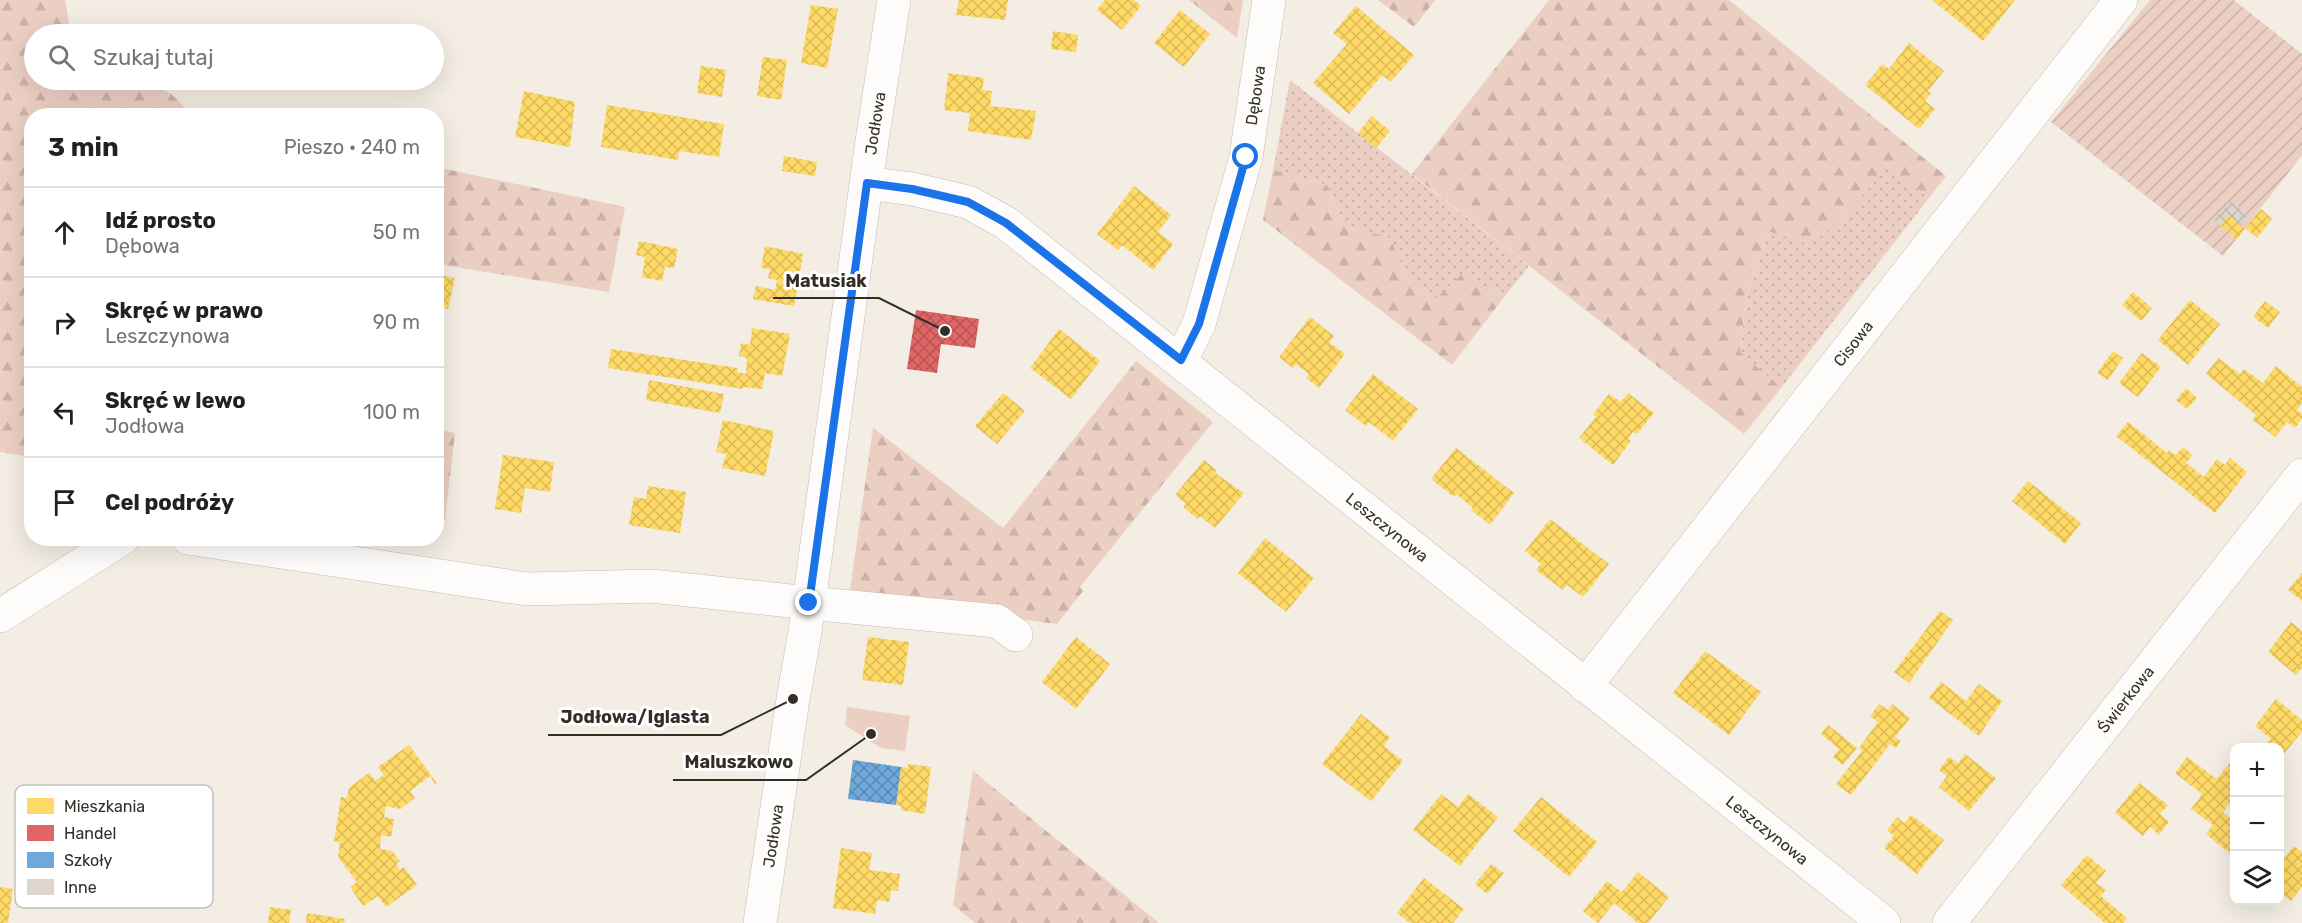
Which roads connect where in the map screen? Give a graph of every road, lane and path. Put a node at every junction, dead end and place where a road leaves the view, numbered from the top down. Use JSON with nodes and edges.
{"nodes":[{"id":1,"x":894,"y":0,"type":"edge"},
{"id":2,"x":1269,"y":0,"type":"edge"},
{"id":3,"x":2121,"y":0,"type":"edge"},
{"id":4,"x":867,"y":183,"type":"junction"},
{"id":5,"x":1181,"y":360,"type":"junction"},
{"id":6,"x":2302,"y":475,"type":"edge"},
{"id":7,"x":110,"y":546,"type":"edge"},
{"id":8,"x":241,"y":546,"type":"edge"},
{"id":9,"x":809,"y":603,"type":"junction"},
{"id":10,"x":0,"y":616,"type":"edge"},
{"id":11,"x":1016,"y":635,"type":"dead end"},
{"id":12,"x":1586,"y":686,"type":"junction"},
{"id":13,"x":760,"y":923,"type":"edge"},
{"id":14,"x":1884,"y":923,"type":"edge"},
{"id":15,"x":1949,"y":923,"type":"edge"}],
"edges":[{"from":1,"to":4,"type":"street","name":"Jodłowa"},
{"from":2,"to":5,"type":"street","name":"Dębowa"},
{"from":3,"to":12,"type":"street","name":"Cisowa"},
{"from":4,"to":5,"type":"street","name":"Leszczynowa"},
{"from":4,"to":9,"type":"street","name":"Jodłowa"},
{"from":5,"to":12,"type":"street","name":"Leszczynowa"},
{"from":6,"to":15,"type":"street","name":"Świerkowa"},
{"from":7,"to":10,"type":"street"},
{"from":8,"to":9,"type":"street"},
{"from":9,"to":11,"type":"street"},
{"from":9,"to":13,"type":"street","name":"Jodłowa"},
{"from":12,"to":14,"type":"street","name":"Leszczynowa"}]}
